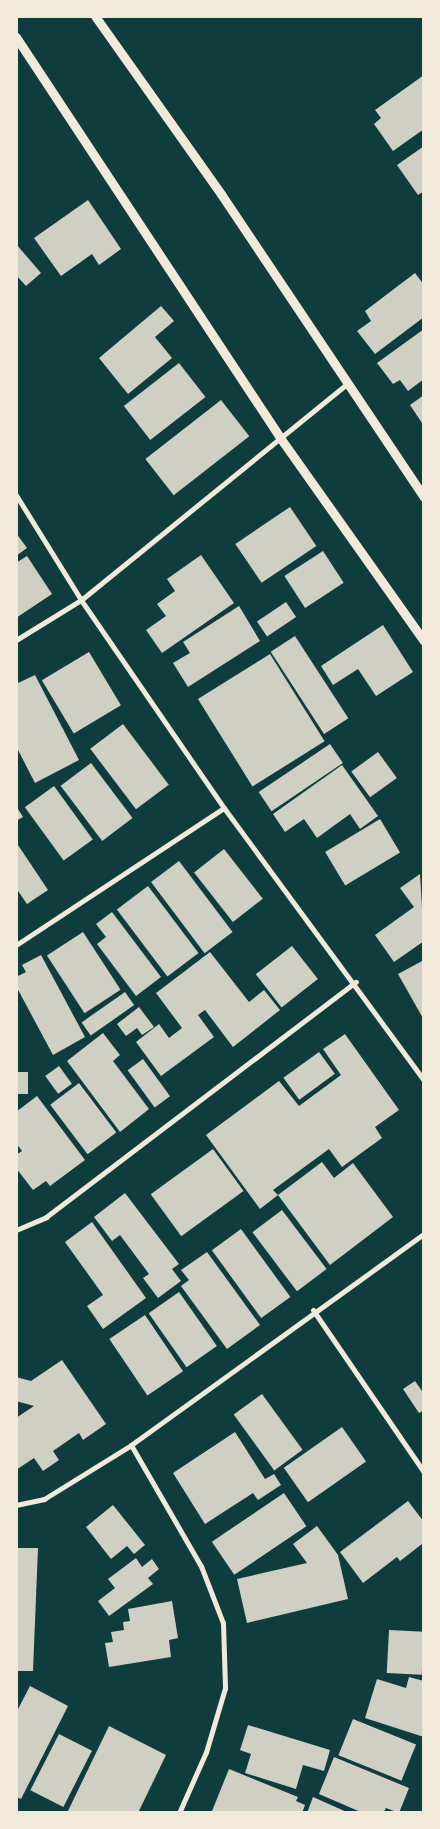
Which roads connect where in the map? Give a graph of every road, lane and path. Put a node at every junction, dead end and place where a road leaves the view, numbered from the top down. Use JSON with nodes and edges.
{"nodes":[{"id":1,"x":95,"y":16,"type":"edge"},
{"id":2,"x":16,"y":37,"type":"edge"},
{"id":3,"x":348,"y":383,"type":"junction"},
{"id":4,"x":281,"y":439,"type":"junction"},
{"id":5,"x":16,"y":495,"type":"edge"},
{"id":6,"x":424,"y":497,"type":"edge"},
{"id":7,"x":82,"y":600,"type":"junction"},
{"id":8,"x":16,"y":640,"type":"edge"},
{"id":9,"x":424,"y":641,"type":"edge"},
{"id":10,"x":224,"y":808,"type":"junction"},
{"id":11,"x":16,"y":945,"type":"edge"},
{"id":12,"x":356,"y":982,"type":"junction"},
{"id":13,"x":424,"y":1080,"type":"edge"},
{"id":14,"x":16,"y":1230,"type":"edge"},
{"id":15,"x":424,"y":1234,"type":"edge"},
{"id":16,"x":313,"y":1310,"type":"junction"},
{"id":17,"x":132,"y":1444,"type":"junction"},
{"id":18,"x":424,"y":1472,"type":"edge"},
{"id":19,"x":16,"y":1505,"type":"edge"},
{"id":20,"x":179,"y":1813,"type":"edge"}],
"edges":[{"from":1,"to":3,"type":"street"},
{"from":2,"to":4,"type":"street"},
{"from":3,"to":4,"type":"street"},
{"from":3,"to":6,"type":"street"},
{"from":4,"to":7,"type":"street"},
{"from":4,"to":9,"type":"street"},
{"from":5,"to":7,"type":"street"},
{"from":7,"to":8,"type":"street"},
{"from":7,"to":10,"type":"street"},
{"from":10,"to":11,"type":"street"},
{"from":10,"to":12,"type":"street"},
{"from":12,"to":13,"type":"street"},
{"from":12,"to":14,"type":"street"},
{"from":15,"to":16,"type":"street"},
{"from":16,"to":17,"type":"street"},
{"from":16,"to":18,"type":"street"},
{"from":17,"to":19,"type":"street"},
{"from":17,"to":20,"type":"street"}]}
